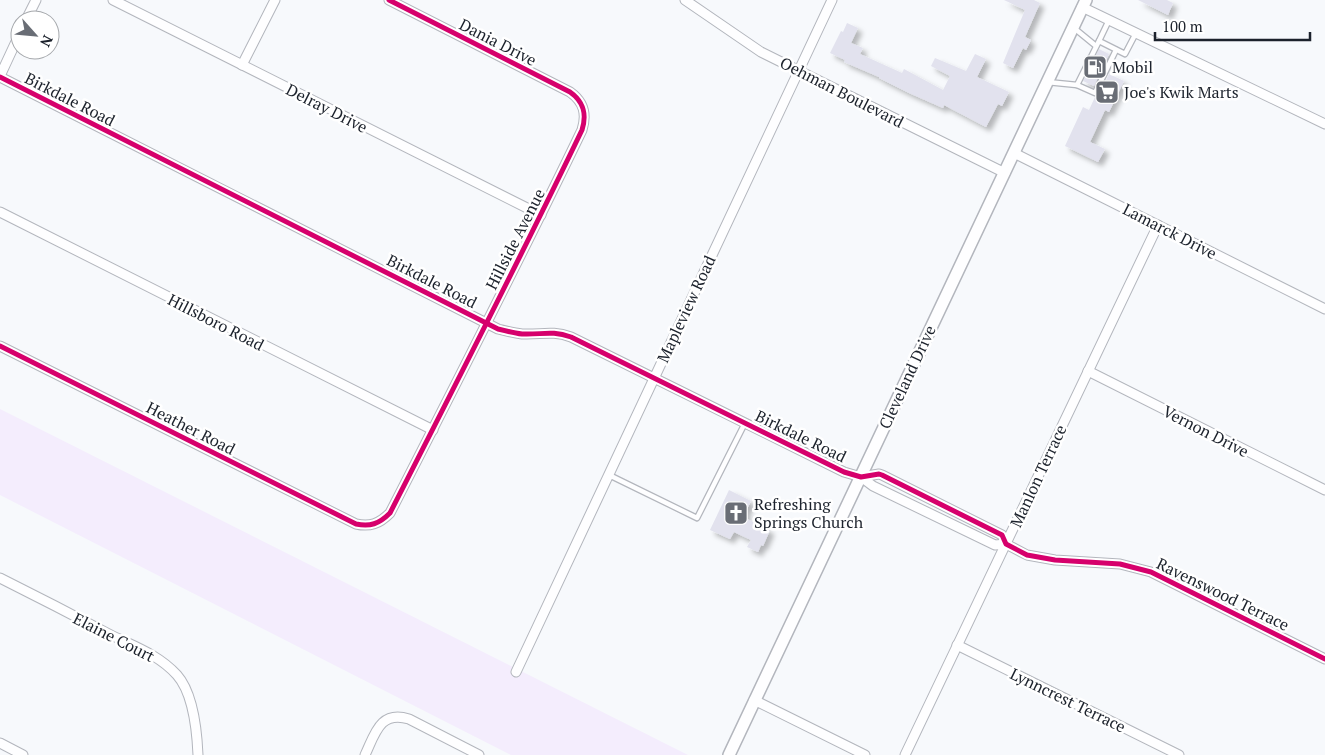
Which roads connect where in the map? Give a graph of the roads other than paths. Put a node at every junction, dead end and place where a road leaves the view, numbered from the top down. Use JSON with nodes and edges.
{"nodes":[{"id":1,"x":113,"y":0,"type":"edge"},
{"id":2,"x":275,"y":0,"type":"edge"},
{"id":3,"x":389,"y":0,"type":"edge"},
{"id":4,"x":685,"y":0,"type":"edge"},
{"id":5,"x":832,"y":0,"type":"edge"},
{"id":6,"x":1084,"y":4,"type":"edge"},
{"id":7,"x":1109,"y":20,"type":"junction"},
{"id":8,"x":1073,"y":27,"type":"junction"},
{"id":9,"x":1136,"y":33,"type":"junction"},
{"id":10,"x":1097,"y":44,"type":"junction"},
{"id":11,"x":1116,"y":50,"type":"junction"},
{"id":12,"x":10,"y":55,"type":"edge"},
{"id":13,"x":242,"y":65,"type":"junction"},
{"id":14,"x":798,"y":71,"type":"junction"},
{"id":15,"x":0,"y":77,"type":"edge"},
{"id":16,"x":1047,"y":82,"type":"junction"},
{"id":17,"x":1077,"y":85,"type":"junction"},
{"id":18,"x":570,"y":92,"type":"joint"},
{"id":19,"x":1325,"y":124,"type":"edge"},
{"id":20,"x":1014,"y":153,"type":"junction"},
{"id":21,"x":1005,"y":173,"type":"junction"},
{"id":22,"x":0,"y":212,"type":"edge"},
{"id":23,"x":541,"y":215,"type":"junction"},
{"id":24,"x":1158,"y":225,"type":"junction"},
{"id":25,"x":1325,"y":309,"type":"edge"},
{"id":26,"x":487,"y":323,"type":"junction"},
{"id":27,"x":0,"y":346,"type":"edge"},
{"id":28,"x":1088,"y":371,"type":"junction"},
{"id":29,"x":654,"y":378,"type":"junction"},
{"id":30,"x":745,"y":423,"type":"junction"},
{"id":31,"x":433,"y":430,"type":"junction"},
{"id":32,"x":608,"y":475,"type":"junction"},
{"id":33,"x":861,"y":477,"type":"junction"},
{"id":34,"x":1325,"y":490,"type":"edge"},
{"id":35,"x":942,"y":505,"type":"junction"},
{"id":36,"x":936,"y":517,"type":"junction"},
{"id":37,"x":373,"y":525,"type":"joint"},
{"id":38,"x":1006,"y":544,"type":"junction"},
{"id":39,"x":0,"y":578,"type":"edge"},
{"id":40,"x":957,"y":644,"type":"junction"},
{"id":41,"x":1325,"y":659,"type":"edge"},
{"id":42,"x":516,"y":672,"type":"dead end"},
{"id":43,"x":754,"y":700,"type":"junction"},
{"id":44,"x":0,"y":744,"type":"edge"},
{"id":45,"x":23,"y":755,"type":"edge"},
{"id":46,"x":198,"y":755,"type":"edge"},
{"id":47,"x":364,"y":755,"type":"edge"},
{"id":48,"x":479,"y":755,"type":"edge"},
{"id":49,"x":729,"y":755,"type":"edge"},
{"id":50,"x":865,"y":755,"type":"edge"},
{"id":51,"x":905,"y":755,"type":"edge"},
{"id":52,"x":1179,"y":755,"type":"edge"}],
"edges":[{"from":1,"to":13,"type":"street","name":"Delray Drive"},
{"from":2,"to":13,"type":"street"},
{"from":3,"to":18,"type":"street","name":"Dania Drive"},
{"from":4,"to":14,"type":"street","name":"Oehman Boulevard"},
{"from":5,"to":14,"type":"street","name":"Mapleview Road"},
{"from":6,"to":7,"type":"street"},
{"from":6,"to":8,"type":"street","name":"Cleveland Drive"},
{"from":7,"to":9,"type":"street"},
{"from":7,"to":10,"type":"lane"},
{"from":8,"to":10,"type":"lane"},
{"from":8,"to":16,"type":"street","name":"Cleveland Drive"},
{"from":9,"to":11,"type":"lane"},
{"from":9,"to":19,"type":"street"},
{"from":10,"to":11,"type":"lane"},
{"from":10,"to":17,"type":"lane"},
{"from":11,"to":17,"type":"lane"},
{"from":12,"to":15,"type":"street"},
{"from":13,"to":23,"type":"street","name":"Delray Drive"},
{"from":14,"to":21,"type":"street","name":"Oehman Boulevard"},
{"from":14,"to":29,"type":"street","name":"Mapleview Road"},
{"from":15,"to":26,"type":"street","name":"Birkdale Road"},
{"from":16,"to":17,"type":"lane"},
{"from":16,"to":20,"type":"street","name":"Cleveland Drive"},
{"from":18,"to":23,"type":"street","name":"Hillside Avenue"},
{"from":20,"to":21,"type":"street","name":"Cleveland Drive"},
{"from":20,"to":24,"type":"street","name":"Lamarck Drive"},
{"from":21,"to":33,"type":"street","name":"Cleveland Drive"},
{"from":22,"to":31,"type":"street","name":"Hillsboro Road"},
{"from":23,"to":26,"type":"street","name":"Hillside Avenue"},
{"from":24,"to":25,"type":"street","name":"Lamarck Drive"},
{"from":24,"to":28,"type":"street","name":"Manlon Terrace"},
{"from":26,"to":29,"type":"street","name":"Birkdale Road"},
{"from":26,"to":31,"type":"street","name":"Hillside Avenue"},
{"from":27,"to":37,"type":"street","name":"Heather Road"},
{"from":28,"to":34,"type":"street","name":"Vernon Drive"},
{"from":28,"to":38,"type":"street","name":"Manlon Terrace"},
{"from":29,"to":30,"type":"street","name":"Birkdale Road"},
{"from":29,"to":32,"type":"street","name":"Mapleview Road"},
{"from":30,"to":32,"type":"lane"},
{"from":30,"to":33,"type":"street","name":"Birkdale Road"},
{"from":31,"to":37,"type":"street","name":"Hillside Avenue"},
{"from":32,"to":42,"type":"street","name":"Mapleview Road"},
{"from":33,"to":35,"type":"street","name":"Ravenswood Terrace"},
{"from":33,"to":36,"type":"street","name":"Ravenswood Terrace"},
{"from":33,"to":43,"type":"street","name":"Cleveland Drive"},
{"from":35,"to":36,"type":"street"},
{"from":35,"to":38,"type":"street","name":"Ravenswood Terrace"},
{"from":36,"to":38,"type":"street","name":"Ravenswood Terrace"},
{"from":38,"to":40,"type":"street","name":"Manlon Terrace"},
{"from":38,"to":41,"type":"street","name":"Ravenswood Terrace"},
{"from":39,"to":46,"type":"street","name":"Elaine Court"},
{"from":40,"to":51,"type":"street","name":"Manlon Terrace"},
{"from":40,"to":52,"type":"street","name":"Lynncrest Terrace"},
{"from":43,"to":49,"type":"street","name":"Cleveland Drive"},
{"from":43,"to":50,"type":"street"},
{"from":44,"to":45,"type":"street"},
{"from":47,"to":48,"type":"street"}]}
